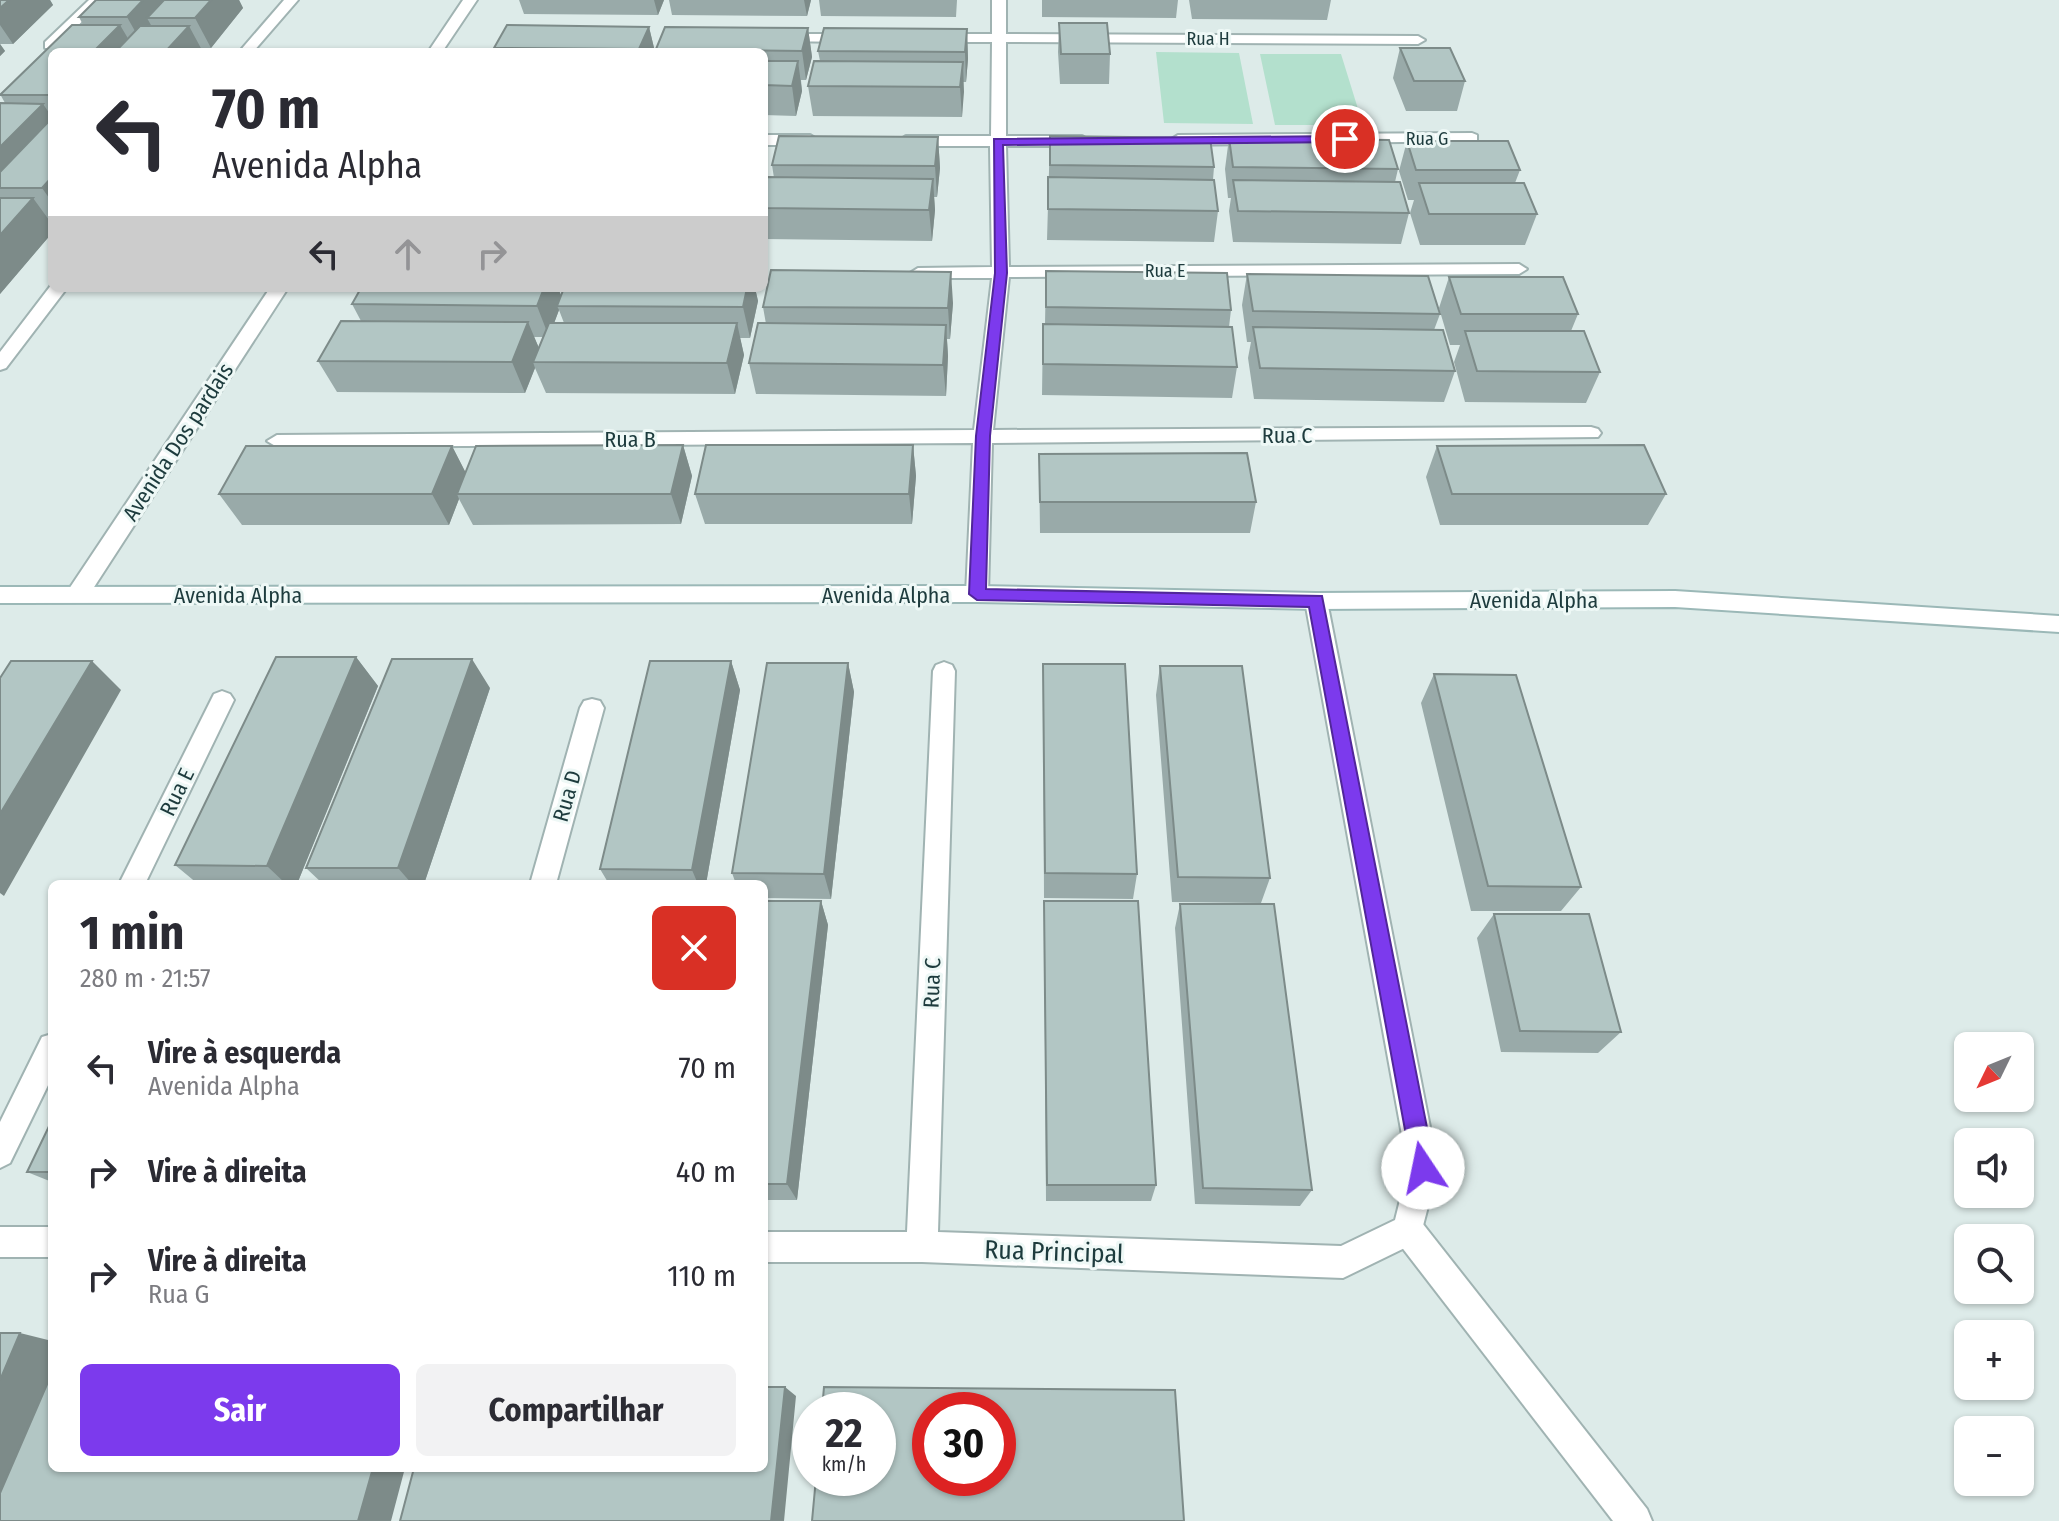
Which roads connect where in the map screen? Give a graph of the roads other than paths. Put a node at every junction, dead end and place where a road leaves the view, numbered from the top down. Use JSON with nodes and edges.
{"nodes":[{"id":1,"x":97,"y":0,"type":"edge"},
{"id":2,"x":291,"y":0,"type":"edge"},
{"id":3,"x":470,"y":0,"type":"edge"},
{"id":4,"x":999,"y":0,"type":"edge"},
{"id":5,"x":761,"y":38,"type":"edge"},
{"id":6,"x":872,"y":38,"type":"edge"},
{"id":7,"x":920,"y":38,"type":"edge"},
{"id":8,"x":999,"y":38,"type":"junction"},
{"id":9,"x":1418,"y":40,"type":"dead end"},
{"id":10,"x":48,"y":48,"type":"edge"},
{"id":11,"x":48,"y":48,"type":"edge"},
{"id":12,"x":249,"y":48,"type":"edge"},
{"id":13,"x":438,"y":48,"type":"edge"},
{"id":14,"x":43,"y":53,"type":"edge"},
{"id":15,"x":1472,"y":138,"type":"edge"},
{"id":16,"x":768,"y":140,"type":"edge"},
{"id":17,"x":826,"y":140,"type":"edge"},
{"id":18,"x":889,"y":141,"type":"edge"},
{"id":19,"x":1093,"y":141,"type":"edge"},
{"id":20,"x":1156,"y":141,"type":"edge"},
{"id":21,"x":998,"y":142,"type":"junction"},
{"id":22,"x":1519,"y":269,"type":"dead end"},
{"id":23,"x":906,"y":273,"type":"edge"},
{"id":24,"x":1001,"y":273,"type":"junction"},
{"id":25,"x":55,"y":292,"type":"edge"},
{"id":26,"x":276,"y":292,"type":"edge"},
{"id":27,"x":0,"y":364,"type":"edge"},
{"id":28,"x":1591,"y":433,"type":"dead end"},
{"id":29,"x":983,"y":436,"type":"junction"},
{"id":30,"x":277,"y":441,"type":"dead end"},
{"id":31,"x":977,"y":594,"type":"junction"},
{"id":32,"x":0,"y":595,"type":"edge"},
{"id":33,"x":77,"y":595,"type":"junction"},
{"id":34,"x":1316,"y":601,"type":"junction"},
{"id":35,"x":2059,"y":624,"type":"edge"},
{"id":36,"x":944,"y":671,"type":"dead end"},
{"id":37,"x":222,"y":700,"type":"dead end"},
{"id":38,"x":592,"y":708,"type":"dead end"},
{"id":39,"x":134,"y":880,"type":"edge"},
{"id":40,"x":544,"y":880,"type":"edge"},
{"id":41,"x":48,"y":1055,"type":"edge"},
{"id":42,"x":0,"y":1153,"type":"edge"},
{"id":43,"x":1408,"y":1230,"type":"junction"},
{"id":44,"x":0,"y":1242,"type":"edge"},
{"id":45,"x":48,"y":1242,"type":"edge"},
{"id":46,"x":768,"y":1247,"type":"edge"},
{"id":47,"x":922,"y":1247,"type":"junction"},
{"id":48,"x":1635,"y":1521,"type":"edge"}],
"edges":[{"from":1,"to":11,"type":"street"},
{"from":2,"to":12,"type":"street"},
{"from":3,"to":13,"type":"street"},
{"from":4,"to":8,"type":"street"},
{"from":5,"to":6,"type":"street"},
{"from":7,"to":8,"type":"street","name":"Rua H"},
{"from":8,"to":9,"type":"street","name":"Rua H"},
{"from":8,"to":21,"type":"street"},
{"from":10,"to":14,"type":"street"},
{"from":15,"to":20,"type":"street","name":"Rua G"},
{"from":16,"to":17,"type":"street"},
{"from":18,"to":21,"type":"street"},
{"from":19,"to":21,"type":"street"},
{"from":21,"to":24,"type":"street"},
{"from":22,"to":24,"type":"street","name":"Rua E"},
{"from":23,"to":24,"type":"street","name":"Rua E"},
{"from":24,"to":29,"type":"street"},
{"from":25,"to":27,"type":"street"},
{"from":26,"to":33,"type":"street","name":"Avenida Dos pardais"},
{"from":28,"to":29,"type":"street","name":"Rua C"},
{"from":29,"to":30,"type":"street","name":"Rua B"},
{"from":29,"to":31,"type":"street"},
{"from":31,"to":33,"type":"street","name":"Avenida Alpha"},
{"from":31,"to":34,"type":"street","name":"Avenida Alpha"},
{"from":32,"to":33,"type":"street","name":"Avenida Alpha"},
{"from":34,"to":35,"type":"street","name":"Avenida Alpha"},
{"from":34,"to":43,"type":"street"},
{"from":36,"to":47,"type":"street","name":"Rua C"},
{"from":37,"to":39,"type":"street","name":"Rua E"},
{"from":38,"to":40,"type":"street","name":"Rua D"},
{"from":41,"to":42,"type":"street"},
{"from":43,"to":47,"type":"street","name":"Rua Principal"},
{"from":43,"to":48,"type":"street"},
{"from":44,"to":45,"type":"street"},
{"from":46,"to":47,"type":"street","name":"Rua Principal"}]}
